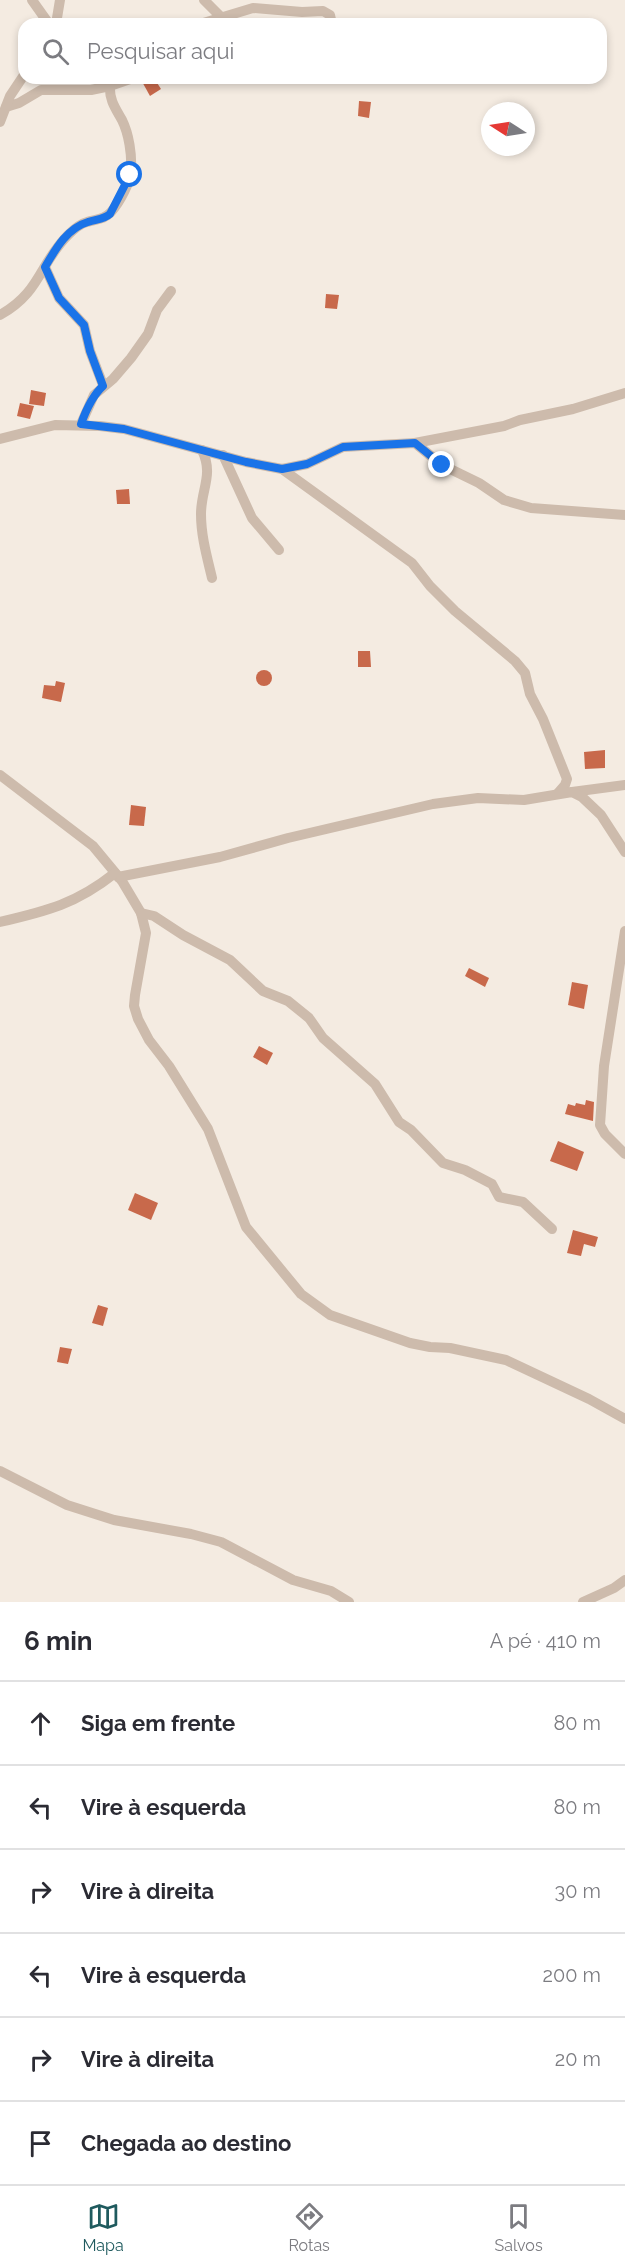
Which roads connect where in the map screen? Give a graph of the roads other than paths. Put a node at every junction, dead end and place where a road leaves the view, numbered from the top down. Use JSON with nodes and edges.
{"nodes":[{"id":1,"x":32,"y":0,"type":"edge"},
{"id":2,"x":60,"y":0,"type":"edge"},
{"id":3,"x":204,"y":0,"type":"edge"},
{"id":4,"x":45,"y":18,"type":"edge"},
{"id":5,"x":57,"y":18,"type":"edge"},
{"id":6,"x":222,"y":18,"type":"joint"},
{"id":7,"x":331,"y":18,"type":"edge"},
{"id":8,"x":19,"y":84,"type":"edge"},
{"id":9,"x":116,"y":84,"type":"edge"},
{"id":10,"x":110,"y":86,"type":"junction"},
{"id":11,"x":2,"y":115,"type":"edge"},
{"id":12,"x":45,"y":267,"type":"junction"},
{"id":13,"x":171,"y":291,"type":"dead end"},
{"id":14,"x":0,"y":315,"type":"edge"},
{"id":15,"x":103,"y":386,"type":"junction"},
{"id":16,"x":625,"y":393,"type":"edge"},
{"id":17,"x":81,"y":424,"type":"junction"},
{"id":18,"x":0,"y":439,"type":"edge"},
{"id":19,"x":415,"y":443,"type":"junction"},
{"id":20,"x":202,"y":450,"type":"junction"},
{"id":21,"x":223,"y":455,"type":"junction"},
{"id":22,"x":282,"y":469,"type":"junction"},
{"id":23,"x":625,"y":515,"type":"edge"},
{"id":24,"x":279,"y":550,"type":"dead end"},
{"id":25,"x":212,"y":578,"type":"dead end"},
{"id":26,"x":0,"y":775,"type":"edge"},
{"id":27,"x":567,"y":778,"type":"junction"},
{"id":28,"x":625,"y":785,"type":"edge"},
{"id":29,"x":572,"y":792,"type":"junction"},
{"id":30,"x":558,"y":793,"type":"junction"},
{"id":31,"x":625,"y":852,"type":"edge"},
{"id":32,"x":117,"y":875,"type":"junction"},
{"id":33,"x":141,"y":913,"type":"junction"},
{"id":34,"x":0,"y":922,"type":"edge"},
{"id":35,"x":625,"y":931,"type":"edge"},
{"id":36,"x":625,"y":1154,"type":"edge"},
{"id":37,"x":552,"y":1229,"type":"dead end"},
{"id":38,"x":625,"y":1419,"type":"edge"},
{"id":39,"x":0,"y":1471,"type":"edge"},
{"id":40,"x":625,"y":1580,"type":"edge"},
{"id":41,"x":349,"y":1602,"type":"edge"},
{"id":42,"x":583,"y":1602,"type":"edge"}],
"edges":[{"from":1,"to":4,"type":"street"},
{"from":2,"to":5,"type":"street"},
{"from":3,"to":6,"type":"street"},
{"from":6,"to":7,"type":"street"},
{"from":8,"to":11,"type":"street"},
{"from":9,"to":10,"type":"street"},
{"from":10,"to":11,"type":"street"},
{"from":10,"to":12,"type":"street"},
{"from":12,"to":14,"type":"street"},
{"from":12,"to":15,"type":"street"},
{"from":13,"to":15,"type":"street"},
{"from":15,"to":17,"type":"street"},
{"from":16,"to":19,"type":"street"},
{"from":17,"to":18,"type":"street"},
{"from":17,"to":20,"type":"street"},
{"from":19,"to":22,"type":"street"},
{"from":19,"to":23,"type":"street"},
{"from":20,"to":21,"type":"street"},
{"from":20,"to":25,"type":"street"},
{"from":21,"to":22,"type":"street"},
{"from":21,"to":24,"type":"street"},
{"from":22,"to":27,"type":"street"},
{"from":26,"to":32,"type":"street"},
{"from":27,"to":29,"type":"street"},
{"from":27,"to":30,"type":"street"},
{"from":28,"to":29,"type":"street"},
{"from":29,"to":30,"type":"street"},
{"from":29,"to":31,"type":"street"},
{"from":30,"to":32,"type":"street"},
{"from":32,"to":33,"type":"street"},
{"from":32,"to":34,"type":"street"},
{"from":33,"to":37,"type":"street"},
{"from":33,"to":38,"type":"street"},
{"from":35,"to":36,"type":"street"},
{"from":39,"to":41,"type":"street"},
{"from":40,"to":42,"type":"street"}]}
